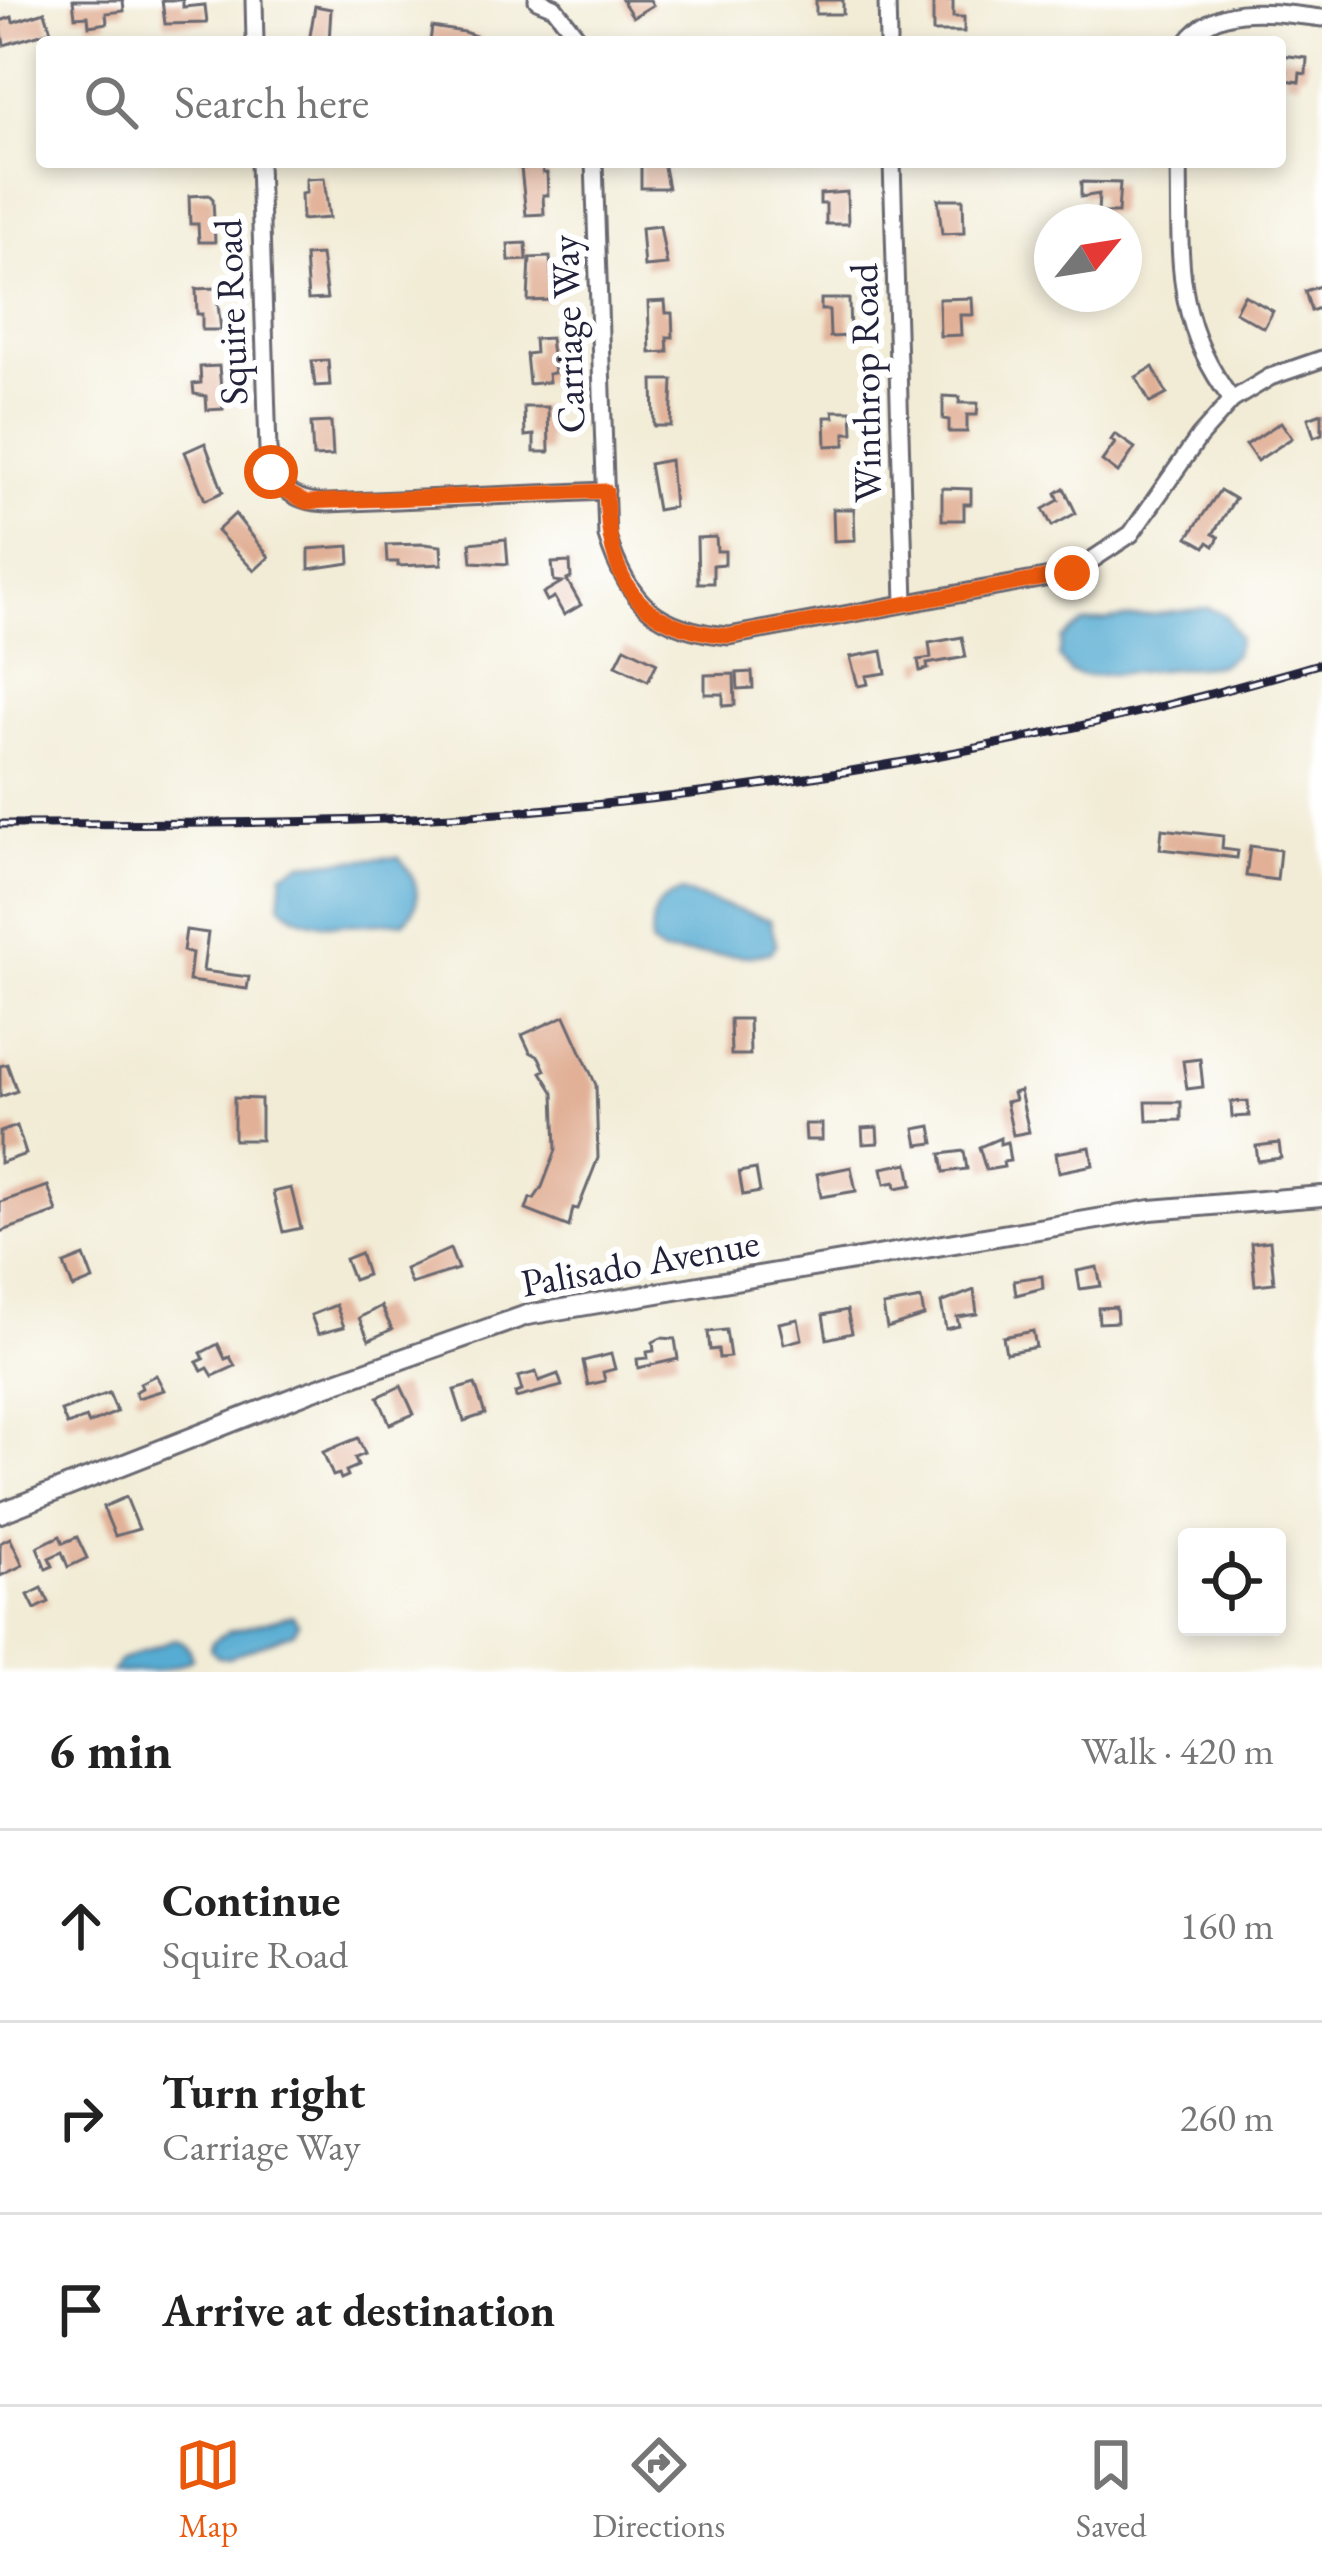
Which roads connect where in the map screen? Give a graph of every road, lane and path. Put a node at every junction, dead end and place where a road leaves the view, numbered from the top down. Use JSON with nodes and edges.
{"nodes":[{"id":1,"x":254,"y":0,"type":"edge"},
{"id":2,"x":537,"y":0,"type":"edge"},
{"id":3,"x":887,"y":0,"type":"edge"},
{"id":4,"x":1322,"y":18,"type":"edge"},
{"id":5,"x":255,"y":36,"type":"edge"},
{"id":6,"x":576,"y":36,"type":"edge"},
{"id":7,"x":888,"y":36,"type":"edge"},
{"id":8,"x":1192,"y":36,"type":"edge"},
{"id":9,"x":259,"y":168,"type":"edge"},
{"id":10,"x":594,"y":168,"type":"edge"},
{"id":11,"x":892,"y":168,"type":"edge"},
{"id":12,"x":1180,"y":168,"type":"edge"},
{"id":13,"x":1322,"y":359,"type":"edge"},
{"id":14,"x":1232,"y":400,"type":"junction"},
{"id":15,"x":606,"y":491,"type":"junction"},
{"id":16,"x":905,"y":603,"type":"junction"},
{"id":17,"x":1322,"y":1196,"type":"edge"},
{"id":18,"x":0,"y":1513,"type":"edge"}],
"edges":[{"from":1,"to":5,"type":"street"},
{"from":2,"to":6,"type":"street"},
{"from":3,"to":7,"type":"street"},
{"from":4,"to":8,"type":"street"},
{"from":9,"to":15,"type":"street","name":"Squire Road"},
{"from":10,"to":15,"type":"street","name":"Carriage Way"},
{"from":11,"to":16,"type":"street","name":"Winthrop Road"},
{"from":12,"to":14,"type":"street"},
{"from":13,"to":14,"type":"street","name":"Carriage Way"},
{"from":14,"to":16,"type":"street","name":"Carriage Way"},
{"from":15,"to":16,"type":"street","name":"Carriage Way"},
{"from":17,"to":18,"type":"main road","name":"Palisado Avenue"}]}
